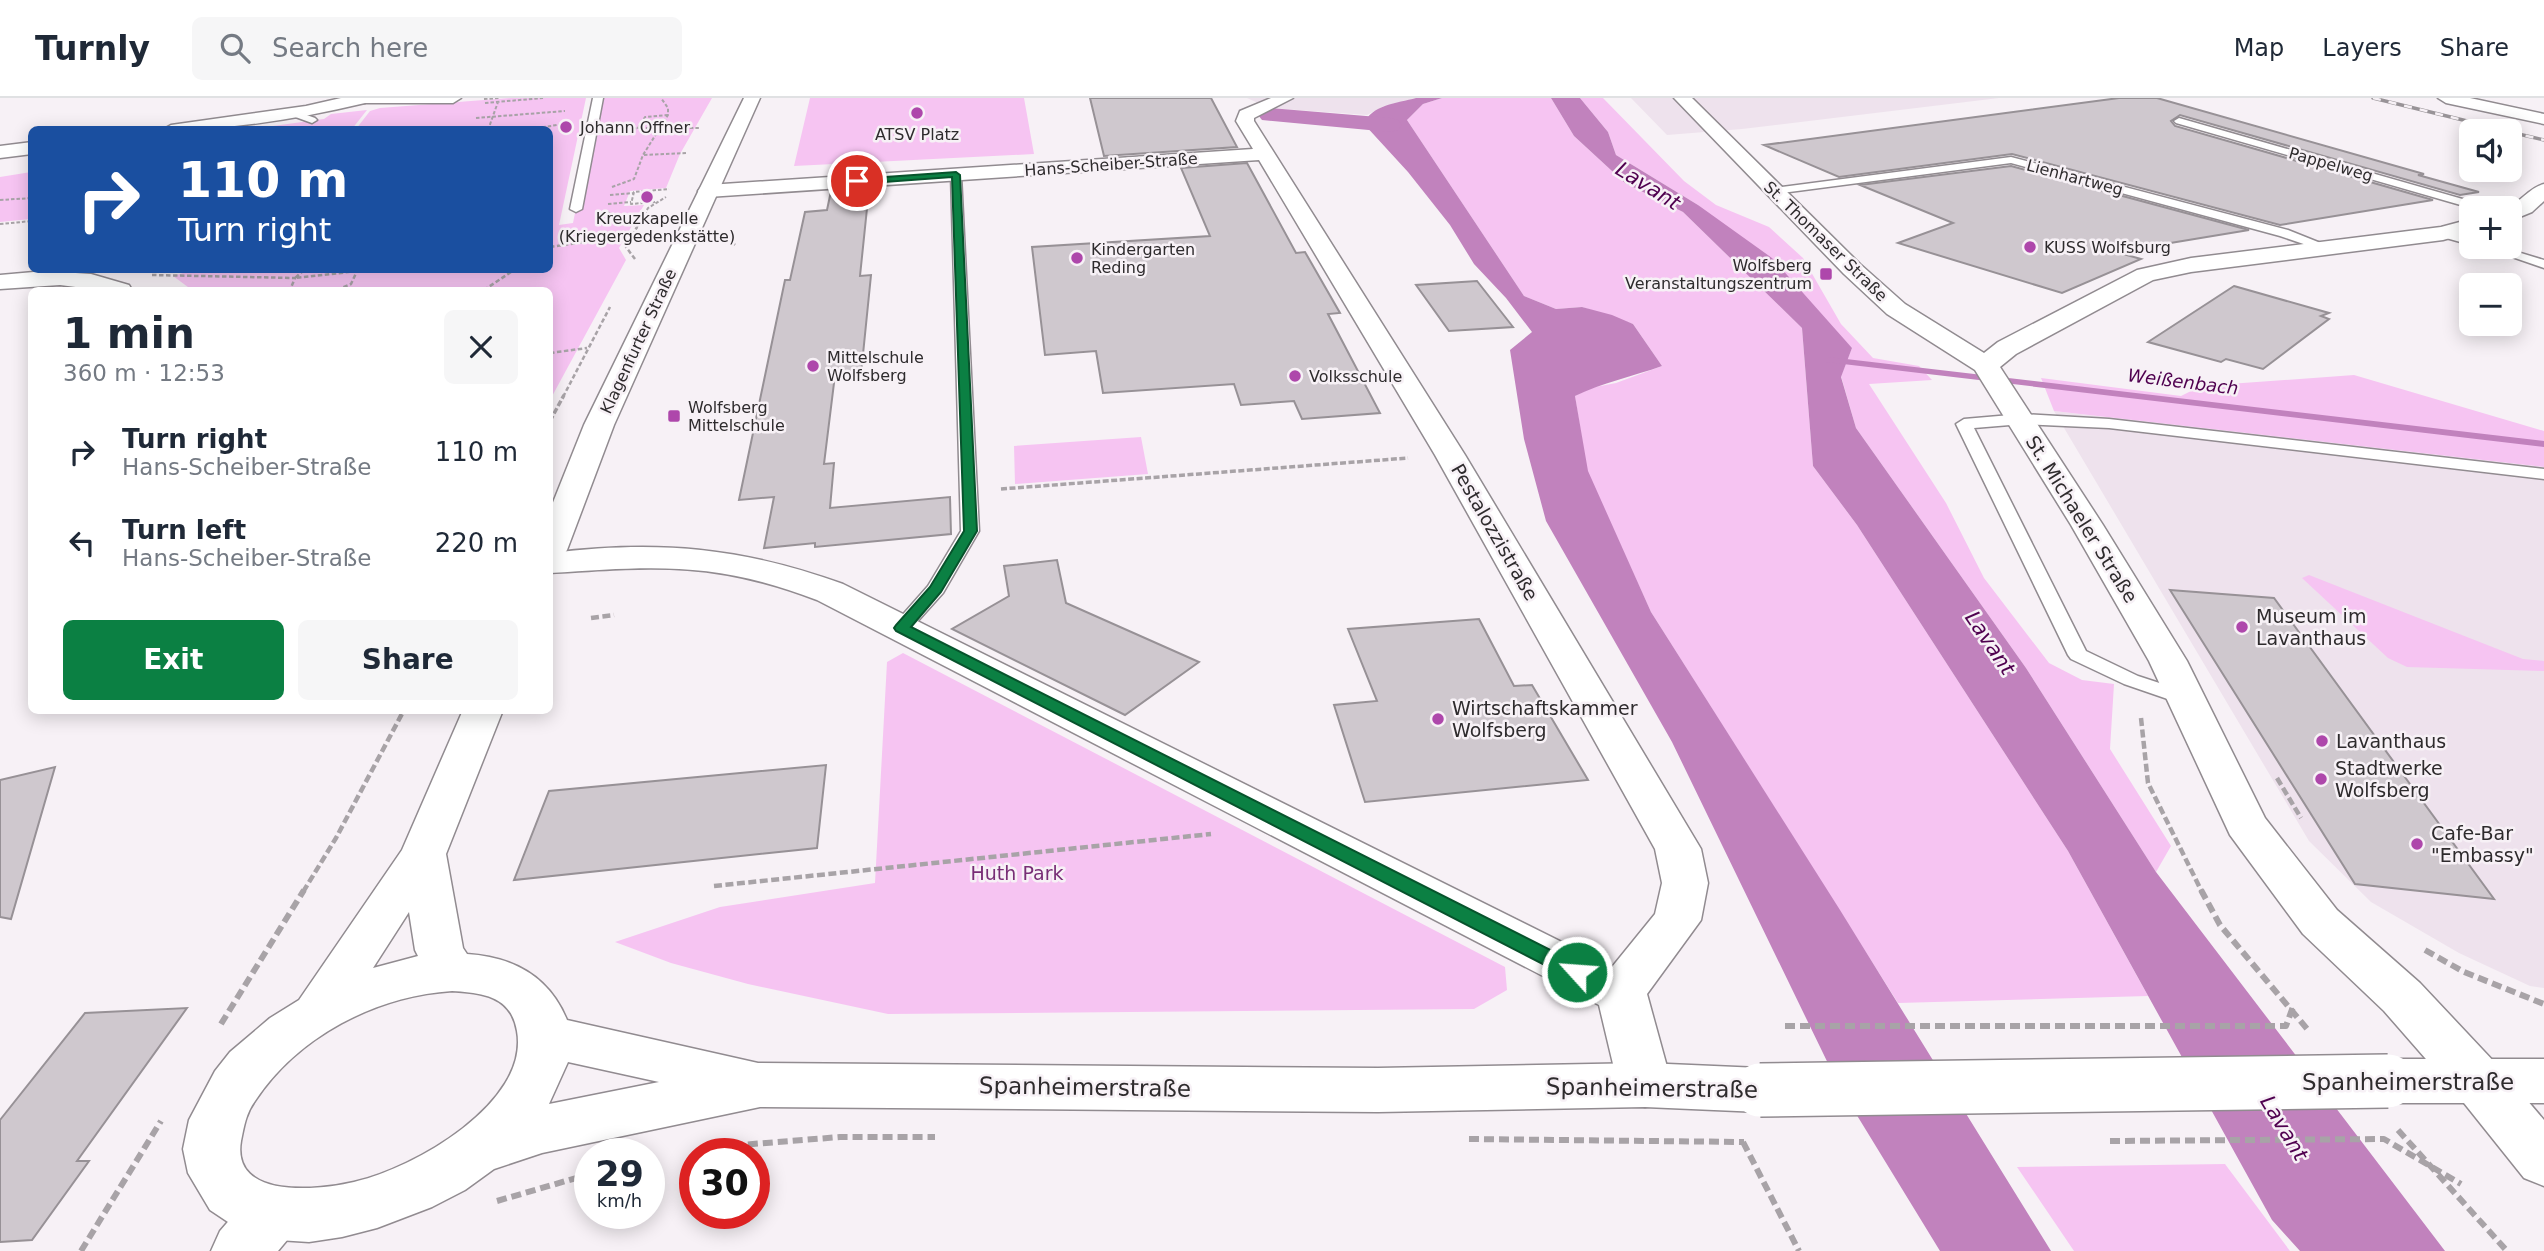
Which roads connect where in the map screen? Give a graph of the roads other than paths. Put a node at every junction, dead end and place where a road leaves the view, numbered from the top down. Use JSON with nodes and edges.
{"nodes":[{"id":1,"x":453,"y":98,"type":"edge"},
{"id":2,"x":598,"y":98,"type":"edge"},
{"id":3,"x":752,"y":98,"type":"edge"},
{"id":4,"x":1285,"y":98,"type":"edge"},
{"id":5,"x":1682,"y":98,"type":"edge"},
{"id":6,"x":2446,"y":98,"type":"edge"},
{"id":7,"x":354,"y":99,"type":"edge"},
{"id":8,"x":293,"y":113,"type":"junction"},
{"id":9,"x":2544,"y":119,"type":"edge"},
{"id":10,"x":312,"y":120,"type":"dead end"},
{"id":11,"x":2179,"y":121,"type":"dead end"},
{"id":12,"x":200,"y":126,"type":"edge"},
{"id":13,"x":28,"y":148,"type":"edge"},
{"id":14,"x":0,"y":152,"type":"edge"},
{"id":15,"x":1266,"y":154,"type":"junction"},
{"id":16,"x":956,"y":175,"type":"junction"},
{"id":17,"x":708,"y":191,"type":"junction"},
{"id":18,"x":1774,"y":191,"type":"junction"},
{"id":19,"x":2542,"y":195,"type":"edge"},
{"id":20,"x":2459,"y":201,"type":"edge"},
{"id":21,"x":576,"y":209,"type":"dead end"},
{"id":22,"x":2522,"y":209,"type":"edge"},
{"id":23,"x":2459,"y":228,"type":"edge"},
{"id":24,"x":2443,"y":233,"type":"junction"},
{"id":25,"x":2459,"y":238,"type":"edge"},
{"id":26,"x":2544,"y":247,"type":"edge"},
{"id":27,"x":2327,"y":248,"type":"junction"},
{"id":28,"x":2522,"y":252,"type":"edge"},
{"id":29,"x":2522,"y":257,"type":"edge"},
{"id":30,"x":2544,"y":264,"type":"edge"},
{"id":31,"x":0,"y":282,"type":"edge"},
{"id":32,"x":110,"y":287,"type":"edge"},
{"id":33,"x":2003,"y":393,"type":"junction"},
{"id":34,"x":2544,"y":474,"type":"edge"},
{"id":35,"x":556,"y":518,"type":"edge"},
{"id":36,"x":553,"y":563,"type":"edge"},
{"id":37,"x":901,"y":628,"type":"junction"},
{"id":38,"x":2185,"y":699,"type":"junction"},
{"id":39,"x":481,"y":714,"type":"edge"},
{"id":40,"x":423,"y":854,"type":"junction"},
{"id":41,"x":452,"y":972,"type":"junction"},
{"id":42,"x":1621,"y":993,"type":"junction"},
{"id":43,"x":316,"y":1014,"type":"junction"},
{"id":44,"x":545,"y":1038,"type":"junction"},
{"id":45,"x":2544,"y":1081,"type":"edge"},
{"id":46,"x":2479,"y":1082,"type":"junction"},
{"id":47,"x":760,"y":1085,"type":"junction"},
{"id":48,"x":1645,"y":1085,"type":"junction"},
{"id":49,"x":475,"y":1151,"type":"junction"},
{"id":50,"x":2544,"y":1161,"type":"edge"},
{"id":51,"x":256,"y":1233,"type":"edge"}],
"edges":[{"from":1,"to":7,"type":"main road"},
{"from":2,"to":21,"type":"lane"},
{"from":3,"to":17,"type":"main road","name":"Klagenfurter Straße"},
{"from":4,"to":15,"type":"main road","name":"Pestalozzistraße"},
{"from":5,"to":18,"type":"main road","name":"St. Thomaser Straße"},
{"from":6,"to":9,"type":"main road"},
{"from":7,"to":8,"type":"main road"},
{"from":8,"to":10,"type":"lane"},
{"from":8,"to":12,"type":"main road"},
{"from":11,"to":20,"type":"lane","name":"Pappelweg"},
{"from":13,"to":14,"type":"main road"},
{"from":15,"to":16,"type":"main road","name":"Hans-Scheiber-Straße"},
{"from":15,"to":42,"type":"main road","name":"Pestalozzistraße"},
{"from":16,"to":17,"type":"main road","name":"Hans-Scheiber-Straße"},
{"from":16,"to":37,"type":"lane"},
{"from":17,"to":35,"type":"main road","name":"Klagenfurter Straße"},
{"from":18,"to":27,"type":"lane","name":"Lienhartweg"},
{"from":18,"to":33,"type":"main road","name":"St. Thomaser Straße"},
{"from":19,"to":22,"type":"main road"},
{"from":23,"to":24,"type":"main road"},
{"from":24,"to":25,"type":"lane"},
{"from":24,"to":27,"type":"main road"},
{"from":26,"to":28,"type":"lane"},
{"from":27,"to":33,"type":"main road"},
{"from":29,"to":30,"type":"lane"},
{"from":31,"to":32,"type":"main road"},
{"from":33,"to":34,"type":"lane"},
{"from":33,"to":38,"type":"main road","name":"St. Michaeler Straße"},
{"from":33,"to":38,"type":"lane"},
{"from":36,"to":37,"type":"main road"},
{"from":37,"to":42,"type":"main road"},
{"from":38,"to":46,"type":"main road","name":"St. Michaeler Straße"},
{"from":39,"to":40,"type":"main road"},
{"from":40,"to":41,"type":"main road"},
{"from":40,"to":43,"type":"main road"},
{"from":41,"to":43,"type":"main road"},
{"from":41,"to":44,"type":"main road"},
{"from":42,"to":48,"type":"main road"},
{"from":43,"to":51,"type":"main road"},
{"from":44,"to":47,"type":"main road","name":"Spanheimerstraße"},
{"from":44,"to":49,"type":"main road"},
{"from":45,"to":46,"type":"main road","name":"Spanheimerstraße"},
{"from":46,"to":48,"type":"main road","name":"Spanheimerstraße","bridge":true},
{"from":46,"to":50,"type":"main road","name":"St. Michaeler Straße"},
{"from":47,"to":48,"type":"main road","name":"Spanheimerstraße"},
{"from":47,"to":49,"type":"main road","name":"Spanheimerstraße"},
{"from":49,"to":51,"type":"main road"}]}
